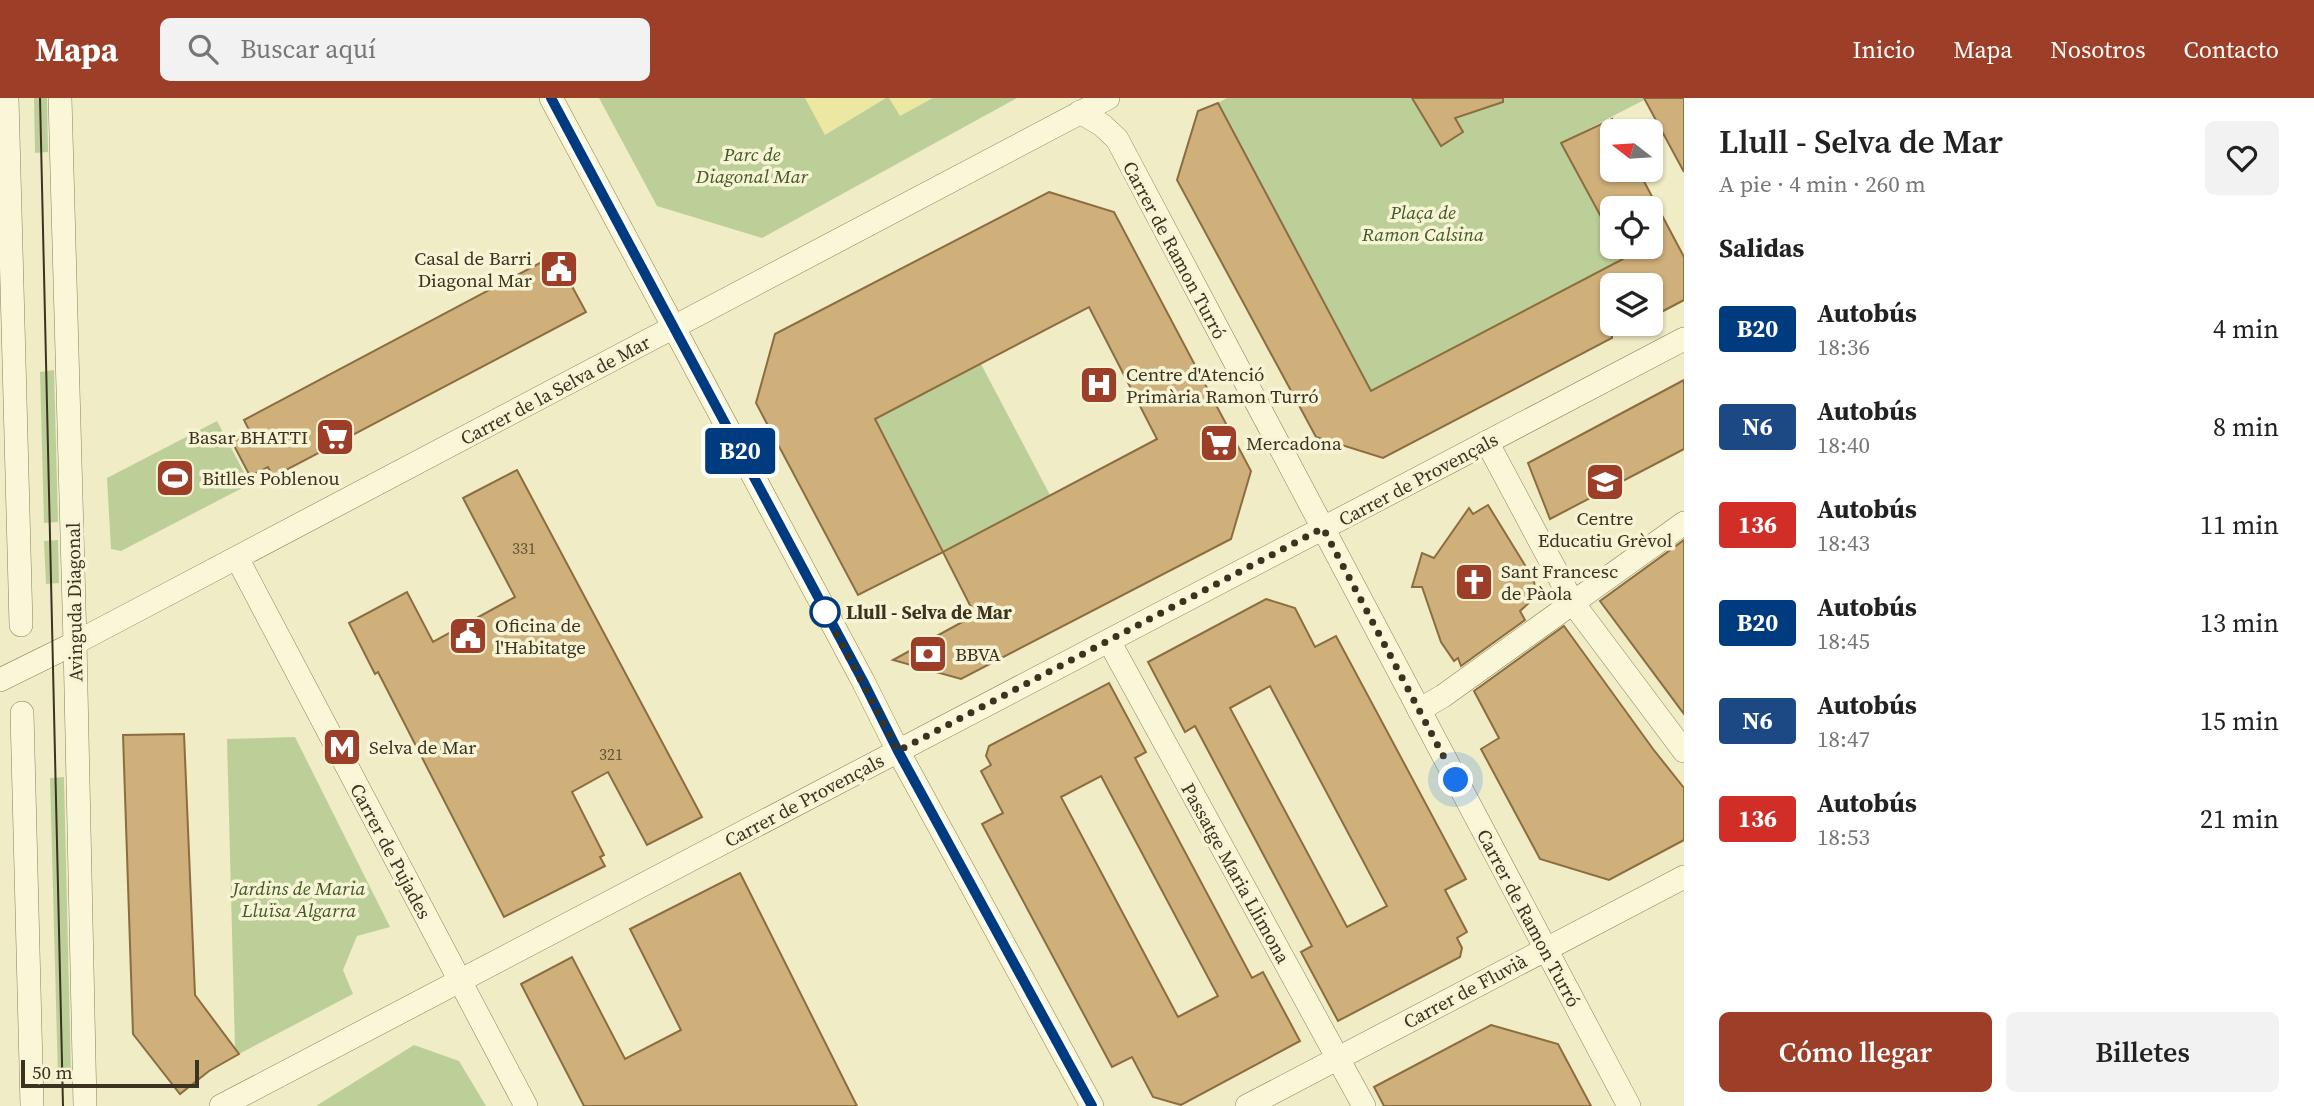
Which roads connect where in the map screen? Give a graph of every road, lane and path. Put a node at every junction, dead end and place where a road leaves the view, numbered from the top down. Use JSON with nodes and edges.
{"nodes":[{"id":1,"x":7,"y":98,"type":"edge"},
{"id":2,"x":60,"y":98,"type":"edge"},
{"id":3,"x":551,"y":98,"type":"edge"},
{"id":4,"x":1108,"y":98,"type":"edge"},
{"id":5,"x":1080,"y":111,"type":"junction"},
{"id":6,"x":674,"y":327,"type":"junction"},
{"id":7,"x":1684,"y":339,"type":"edge"},
{"id":8,"x":1487,"y":442,"type":"junction"},
{"id":9,"x":1684,"y":523,"type":"edge"},
{"id":10,"x":1323,"y":528,"type":"junction"},
{"id":11,"x":237,"y":558,"type":"junction"},
{"id":12,"x":1579,"y":599,"type":"junction"},
{"id":13,"x":21,"y":625,"type":"dead end"},
{"id":14,"x":1108,"y":641,"type":"junction"},
{"id":15,"x":75,"y":643,"type":"junction"},
{"id":16,"x":0,"y":680,"type":"edge"},
{"id":17,"x":1419,"y":710,"type":"junction"},
{"id":18,"x":22,"y":713,"type":"dead end"},
{"id":19,"x":898,"y":751,"type":"junction"},
{"id":20,"x":1684,"y":751,"type":"edge"},
{"id":21,"x":1684,"y":877,"type":"edge"},
{"id":22,"x":1546,"y":948,"type":"junction"},
{"id":23,"x":460,"y":981,"type":"junction"},
{"id":24,"x":1338,"y":1058,"type":"junction"},
{"id":25,"x":32,"y":1106,"type":"edge"},
{"id":26,"x":85,"y":1106,"type":"edge"},
{"id":27,"x":221,"y":1106,"type":"edge"},
{"id":28,"x":526,"y":1106,"type":"edge"},
{"id":29,"x":1092,"y":1106,"type":"edge"},
{"id":30,"x":1247,"y":1106,"type":"edge"},
{"id":31,"x":1364,"y":1106,"type":"edge"},
{"id":32,"x":1629,"y":1106,"type":"edge"}],
"edges":[{"from":1,"to":13,"type":"street"},
{"from":2,"to":15,"type":"street","name":"Avinguda Diagonal"},
{"from":3,"to":6,"type":"street"},
{"from":4,"to":5,"type":"street","name":"Carrer de la Selva de Mar"},
{"from":5,"to":6,"type":"street","name":"Carrer de la Selva de Mar"},
{"from":5,"to":10,"type":"street","name":"Carrer de Ramon Turró"},
{"from":6,"to":11,"type":"street","name":"Carrer de la Selva de Mar"},
{"from":6,"to":19,"type":"street"},
{"from":7,"to":8,"type":"street","name":"Carrer de Provençals"},
{"from":8,"to":10,"type":"street","name":"Carrer de Provençals"},
{"from":8,"to":12,"type":"street"},
{"from":9,"to":12,"type":"street"},
{"from":10,"to":14,"type":"street","name":"Carrer de Provençals"},
{"from":10,"to":17,"type":"street","name":"Carrer de Ramon Turró"},
{"from":11,"to":15,"type":"street","name":"Carrer de la Selva de Mar"},
{"from":11,"to":23,"type":"street","name":"Carrer de Pujades"},
{"from":12,"to":17,"type":"street"},
{"from":12,"to":20,"type":"street"},
{"from":14,"to":19,"type":"street","name":"Carrer de Provençals"},
{"from":14,"to":24,"type":"street","name":"Passatge Maria Llimona"},
{"from":15,"to":16,"type":"street","name":"Carrer de la Selva de Mar"},
{"from":15,"to":26,"type":"street","name":"Avinguda Diagonal"},
{"from":17,"to":22,"type":"street","name":"Carrer de Ramon Turró"},
{"from":18,"to":25,"type":"street"},
{"from":19,"to":23,"type":"street","name":"Carrer de Provençals"},
{"from":19,"to":29,"type":"street"},
{"from":21,"to":22,"type":"street","name":"Carrer de Fluvià"},
{"from":22,"to":24,"type":"street","name":"Carrer de Fluvià"},
{"from":22,"to":32,"type":"street","name":"Carrer de Ramon Turró"},
{"from":23,"to":27,"type":"street","name":"Carrer de Provençals"},
{"from":23,"to":28,"type":"street","name":"Carrer de Pujades"},
{"from":24,"to":30,"type":"street","name":"Carrer de Fluvià"},
{"from":24,"to":31,"type":"street","name":"Passatge Maria Llimona"}]}
